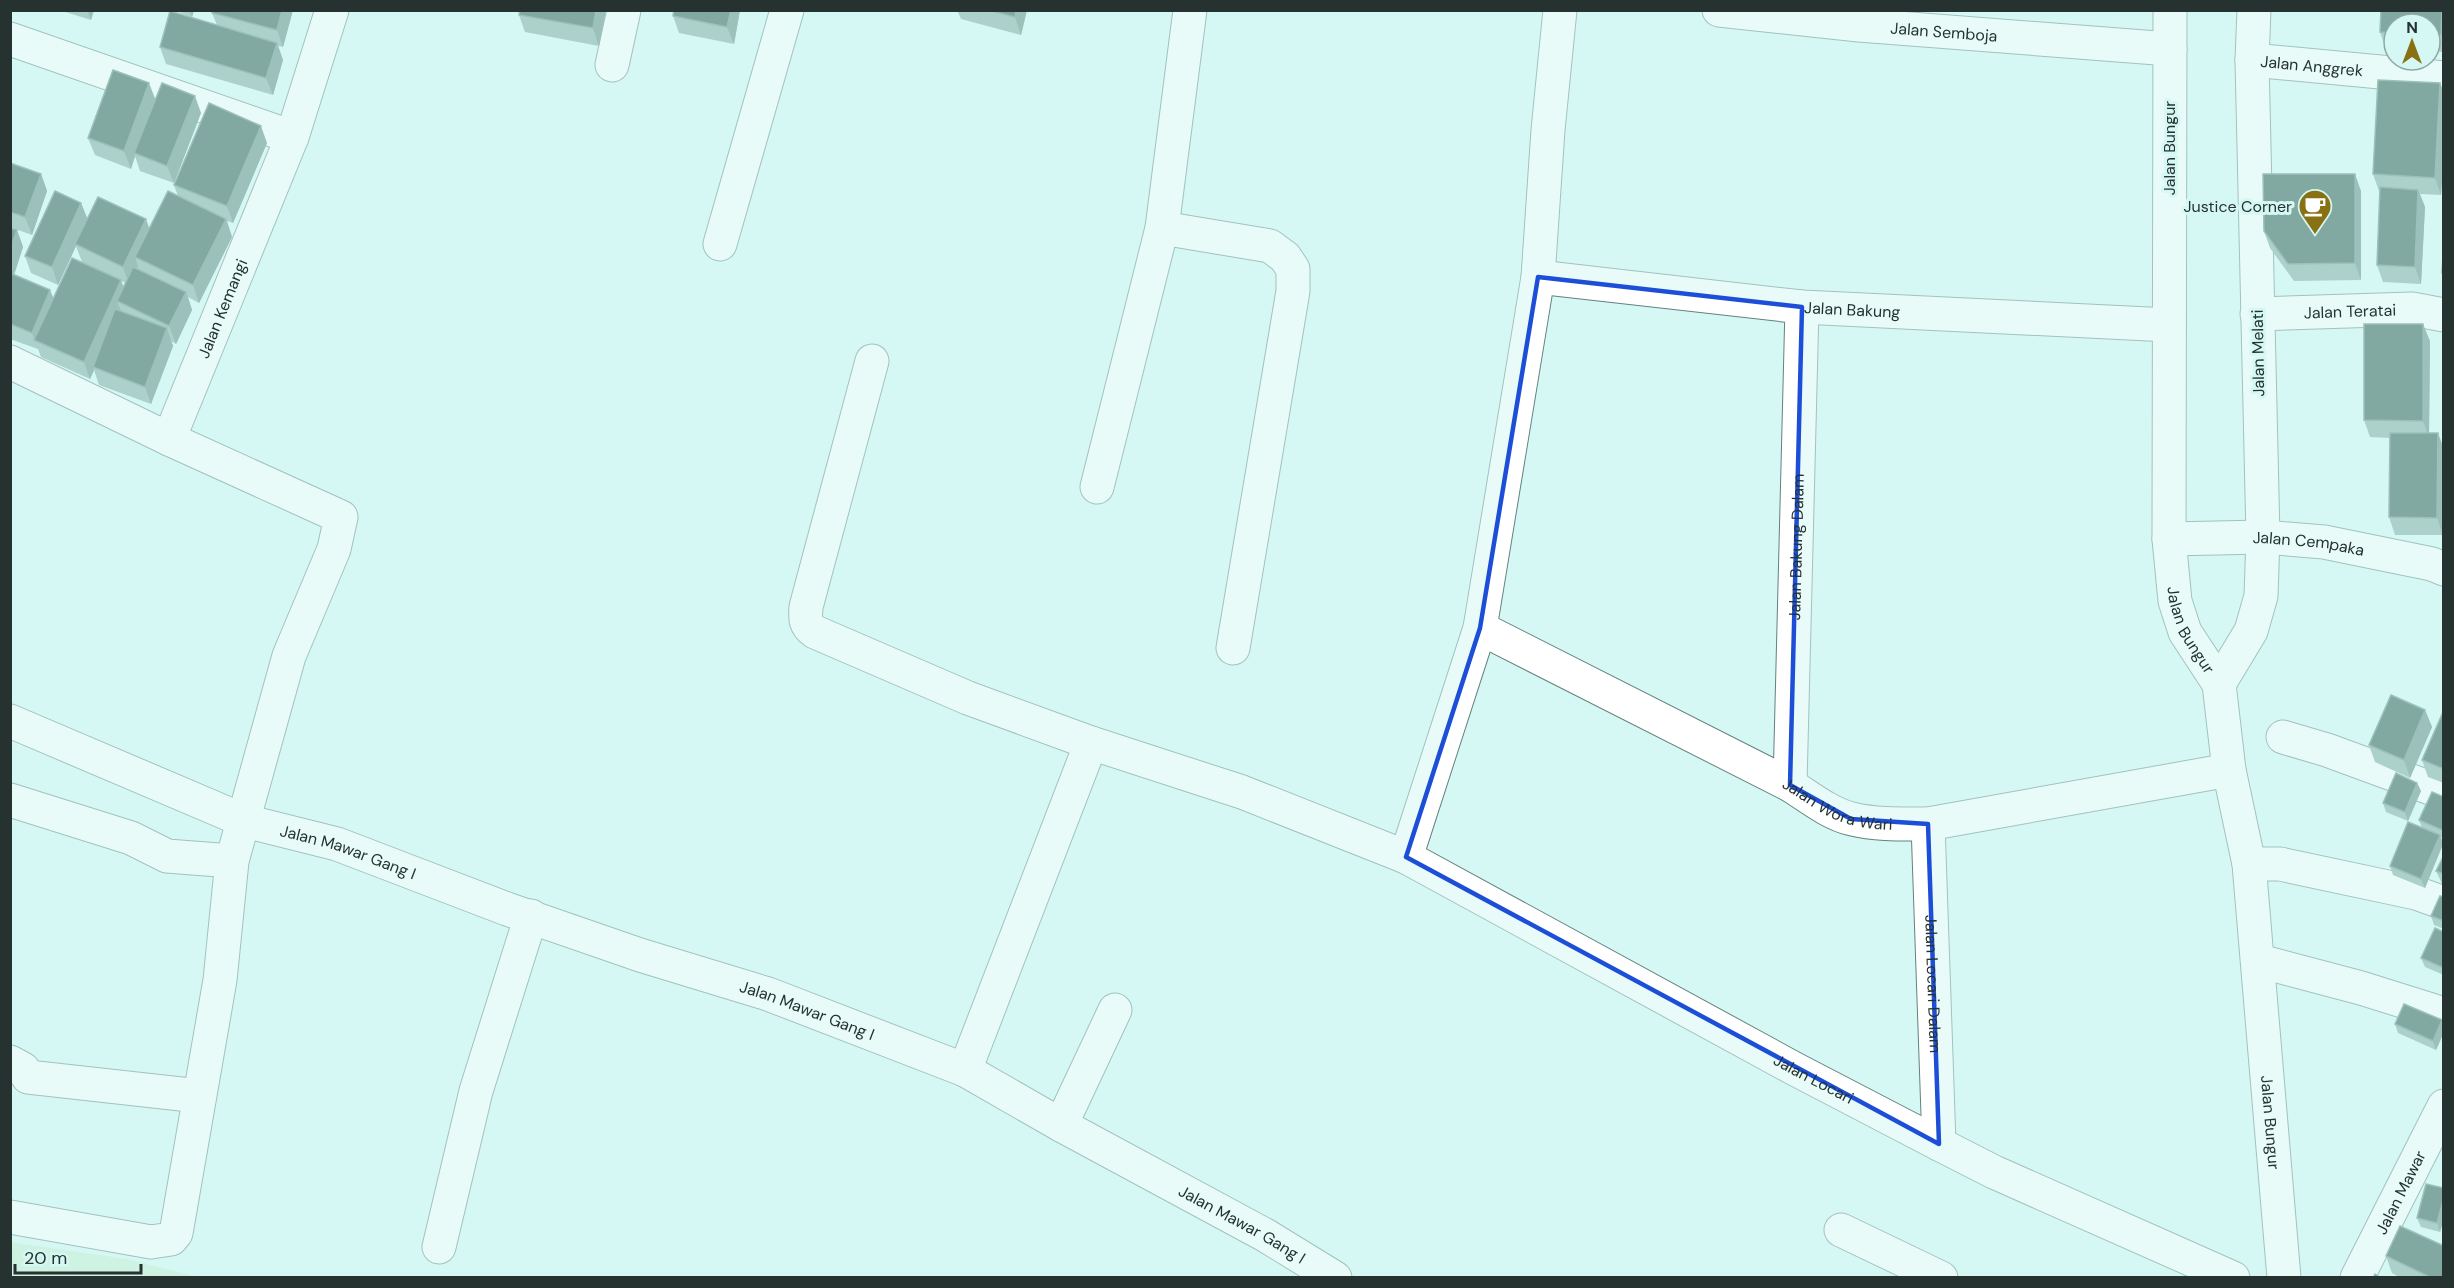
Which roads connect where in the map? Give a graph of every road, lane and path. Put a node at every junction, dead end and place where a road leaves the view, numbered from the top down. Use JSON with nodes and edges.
{"nodes":[{"id":1,"x":332,"y":10,"type":"edge"},
{"id":2,"x":624,"y":10,"type":"edge"},
{"id":3,"x":787,"y":10,"type":"edge"},
{"id":4,"x":1190,"y":10,"type":"edge"},
{"id":5,"x":1560,"y":10,"type":"edge"},
{"id":6,"x":1719,"y":10,"type":"edge"},
{"id":7,"x":2170,"y":10,"type":"edge"},
{"id":8,"x":2254,"y":10,"type":"edge"},
{"id":9,"x":1860,"y":18,"type":"edge"},
{"id":10,"x":10,"y":39,"type":"edge"},
{"id":11,"x":2170,"y":49,"type":"junction"},
{"id":12,"x":2252,"y":60,"type":"junction"},
{"id":13,"x":612,"y":65,"type":"dead end"},
{"id":14,"x":2444,"y":78,"type":"edge"},
{"id":15,"x":292,"y":137,"type":"junction"},
{"id":16,"x":1162,"y":228,"type":"junction"},
{"id":17,"x":720,"y":244,"type":"dead end"},
{"id":18,"x":1538,"y":277,"type":"junction"},
{"id":19,"x":1802,"y":308,"type":"junction"},
{"id":20,"x":2257,"y":314,"type":"junction"},
{"id":21,"x":2444,"y":315,"type":"edge"},
{"id":22,"x":2169,"y":325,"type":"junction"},
{"id":23,"x":872,"y":361,"type":"dead end"},
{"id":24,"x":10,"y":362,"type":"edge"},
{"id":25,"x":170,"y":439,"type":"junction"},
{"id":26,"x":1097,"y":487,"type":"dead end"},
{"id":27,"x":2263,"y":537,"type":"junction"},
{"id":28,"x":2169,"y":539,"type":"junction"},
{"id":29,"x":2444,"y":569,"type":"edge"},
{"id":30,"x":1480,"y":628,"type":"junction"},
{"id":31,"x":1233,"y":648,"type":"dead end"},
{"id":32,"x":2219,"y":684,"type":"junction"},
{"id":33,"x":10,"y":721,"type":"edge"},
{"id":34,"x":2283,"y":737,"type":"dead end"},
{"id":35,"x":1092,"y":743,"type":"junction"},
{"id":36,"x":2229,"y":770,"type":"junction"},
{"id":37,"x":1790,"y":785,"type":"junction"},
{"id":38,"x":2444,"y":793,"type":"edge"},
{"id":39,"x":10,"y":800,"type":"edge"},
{"id":40,"x":245,"y":821,"type":"junction"},
{"id":41,"x":1928,"y":824,"type":"junction"},
{"id":42,"x":1406,"y":857,"type":"junction"},
{"id":43,"x":232,"y":861,"type":"junction"},
{"id":44,"x":2249,"y":864,"type":"junction"},
{"id":45,"x":2444,"y":903,"type":"edge"},
{"id":46,"x":531,"y":916,"type":"junction"},
{"id":47,"x":2259,"y":961,"type":"junction"},
{"id":48,"x":1115,"y":1010,"type":"dead end"},
{"id":49,"x":2444,"y":1014,"type":"edge"},
{"id":50,"x":10,"y":1062,"type":"edge"},
{"id":51,"x":965,"y":1070,"type":"junction"},
{"id":52,"x":199,"y":1096,"type":"junction"},
{"id":53,"x":2444,"y":1106,"type":"edge"},
{"id":54,"x":1061,"y":1125,"type":"junction"},
{"id":55,"x":1940,"y":1144,"type":"junction"},
{"id":56,"x":10,"y":1217,"type":"edge"},
{"id":57,"x":1841,"y":1230,"type":"dead end"},
{"id":58,"x":439,"y":1247,"type":"dead end"},
{"id":59,"x":1335,"y":1278,"type":"edge"},
{"id":60,"x":1941,"y":1278,"type":"edge"},
{"id":61,"x":2233,"y":1278,"type":"edge"},
{"id":62,"x":2284,"y":1278,"type":"edge"},
{"id":63,"x":2357,"y":1278,"type":"edge"}],
"edges":[{"from":1,"to":15,"type":"street","name":"Jalan Kemangi"},
{"from":2,"to":13,"type":"street"},
{"from":3,"to":17,"type":"street"},
{"from":4,"to":16,"type":"street"},
{"from":5,"to":18,"type":"street"},
{"from":6,"to":9,"type":"street","name":"Jalan Semboja"},
{"from":7,"to":11,"type":"street","name":"Jalan Bungur"},
{"from":8,"to":12,"type":"street","name":"Jalan Melati"},
{"from":9,"to":11,"type":"street","name":"Jalan Semboja"},
{"from":10,"to":15,"type":"street"},
{"from":11,"to":22,"type":"street","name":"Jalan Bungur"},
{"from":12,"to":14,"type":"street","name":"Jalan Anggrek"},
{"from":12,"to":20,"type":"street","name":"Jalan Melati"},
{"from":15,"to":25,"type":"street","name":"Jalan Kemangi"},
{"from":16,"to":26,"type":"street"},
{"from":16,"to":31,"type":"street"},
{"from":18,"to":19,"type":"street","name":"Jalan Bakung"},
{"from":18,"to":30,"type":"street"},
{"from":19,"to":22,"type":"street","name":"Jalan Bakung"},
{"from":19,"to":37,"type":"street","name":"Jalan Bakung Dalam"},
{"from":20,"to":21,"type":"street","name":"Jalan Teratai"},
{"from":20,"to":27,"type":"street","name":"Jalan Melati"},
{"from":22,"to":28,"type":"street","name":"Jalan Bungur"},
{"from":23,"to":35,"type":"street","name":"Jalan Locari"},
{"from":24,"to":25,"type":"street"},
{"from":25,"to":40,"type":"street"},
{"from":27,"to":28,"type":"street","name":"Jalan Cempaka"},
{"from":27,"to":29,"type":"street","name":"Jalan Cempaka"},
{"from":27,"to":32,"type":"street","name":"Jalan Melati"},
{"from":28,"to":32,"type":"street","name":"Jalan Bungur"},
{"from":30,"to":37,"type":"street","name":"Jalan Wora Wari"},
{"from":30,"to":42,"type":"street"},
{"from":32,"to":36,"type":"street","name":"Jalan Bungur"},
{"from":33,"to":40,"type":"street","name":"Jalan Mawar Gang I"},
{"from":34,"to":38,"type":"street"},
{"from":35,"to":42,"type":"street","name":"Jalan Locari"},
{"from":35,"to":51,"type":"street"},
{"from":36,"to":41,"type":"street","name":"Jalan Wora Wari"},
{"from":36,"to":44,"type":"street","name":"Jalan Bungur"},
{"from":37,"to":41,"type":"street","name":"Jalan Wora Wari"},
{"from":39,"to":43,"type":"street"},
{"from":40,"to":43,"type":"street"},
{"from":40,"to":46,"type":"street","name":"Jalan Mawar Gang I"},
{"from":41,"to":55,"type":"street","name":"Jalan Locari Dalam"},
{"from":42,"to":55,"type":"street","name":"Jalan Locari"},
{"from":43,"to":52,"type":"street"},
{"from":44,"to":45,"type":"street"},
{"from":44,"to":47,"type":"street","name":"Jalan Bungur"},
{"from":46,"to":51,"type":"street","name":"Jalan Mawar Gang I"},
{"from":46,"to":58,"type":"street"},
{"from":47,"to":49,"type":"street"},
{"from":47,"to":62,"type":"street","name":"Jalan Bungur"},
{"from":48,"to":54,"type":"street"},
{"from":50,"to":52,"type":"street"},
{"from":51,"to":54,"type":"street","name":"Jalan Mawar Gang I"},
{"from":52,"to":56,"type":"street"},
{"from":53,"to":63,"type":"street","name":"Jalan Mawar"},
{"from":54,"to":59,"type":"street","name":"Jalan Mawar Gang I"},
{"from":55,"to":61,"type":"street","name":"Jalan Locari"},
{"from":57,"to":60,"type":"street"}]}
